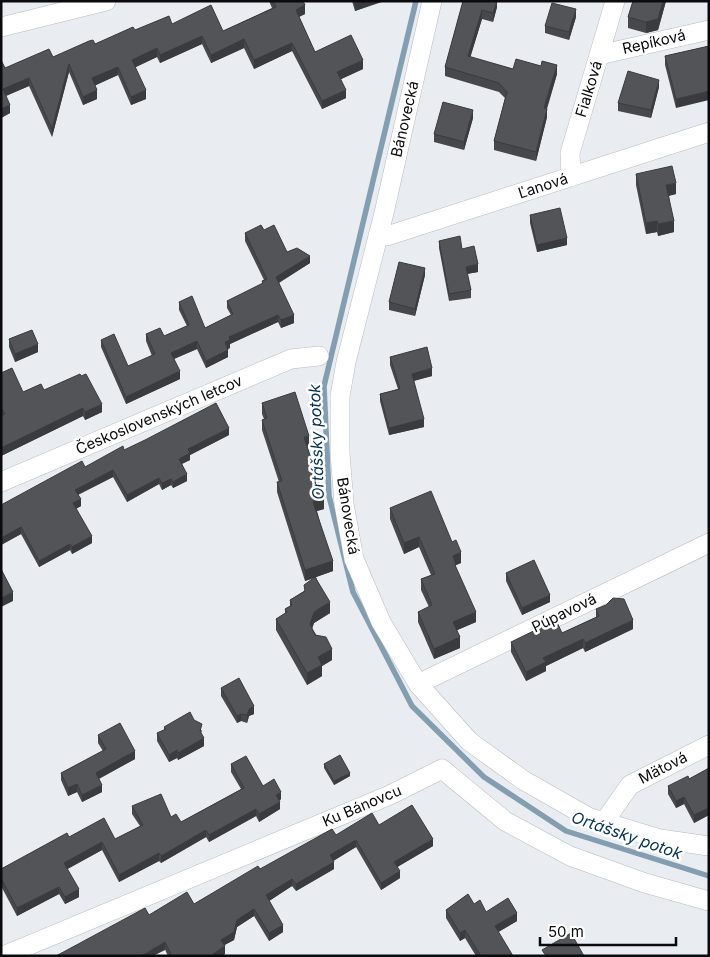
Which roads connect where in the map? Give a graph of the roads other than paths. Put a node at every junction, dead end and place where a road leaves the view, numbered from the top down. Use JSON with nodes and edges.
{"nodes":[{"id":1,"x":106,"y":1,"type":"edge"},
{"id":2,"x":432,"y":1,"type":"edge"},
{"id":3,"x":615,"y":1,"type":"edge"},
{"id":4,"x":1,"y":27,"type":"edge"},
{"id":5,"x":709,"y":30,"type":"edge"},
{"id":6,"x":599,"y":55,"type":"junction"},
{"id":7,"x":709,"y":132,"type":"edge"},
{"id":8,"x":571,"y":177,"type":"junction"},
{"id":9,"x":378,"y":235,"type":"junction"},
{"id":10,"x":319,"y":356,"type":"dead end"},
{"id":11,"x":1,"y":482,"type":"edge"},
{"id":12,"x":709,"y":544,"type":"edge"},
{"id":13,"x":418,"y":684,"type":"junction"},
{"id":14,"x":709,"y":745,"type":"edge"},
{"id":15,"x":604,"y":822,"type":"junction"},
{"id":16,"x":709,"y":846,"type":"edge"},
{"id":17,"x":709,"y":901,"type":"edge"},
{"id":18,"x":3,"y":956,"type":"edge"}],
"edges":[{"from":1,"to":4,"type":"street"},
{"from":2,"to":9,"type":"street","name":"Bánovecká"},
{"from":3,"to":6,"type":"street","name":"Fialková"},
{"from":5,"to":6,"type":"street","name":"Repíková"},
{"from":6,"to":8,"type":"street","name":"Fialková"},
{"from":7,"to":8,"type":"street","name":"Ľanová"},
{"from":8,"to":9,"type":"street","name":"Ľanová"},
{"from":9,"to":13,"type":"street","name":"Bánovecká"},
{"from":10,"to":11,"type":"street","name":"Československých letcov"},
{"from":12,"to":13,"type":"street","name":"Púpavová"},
{"from":13,"to":15,"type":"street","name":"Bánovecká"},
{"from":14,"to":15,"type":"street","name":"Mätová"},
{"from":15,"to":16,"type":"street","name":"Bánovecká"},
{"from":17,"to":18,"type":"street","name":"Ku Bánovcu"}]}
